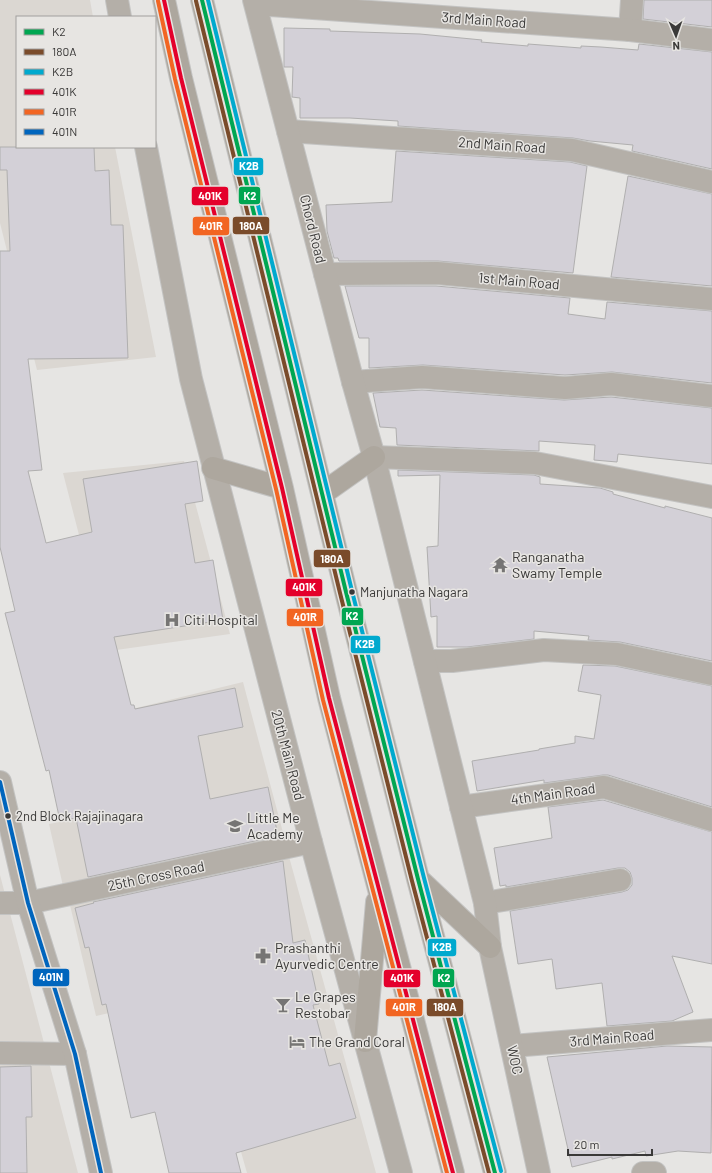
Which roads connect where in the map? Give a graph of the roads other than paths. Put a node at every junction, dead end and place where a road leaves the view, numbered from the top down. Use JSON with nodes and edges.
{"nodes":[{"id":1,"x":117,"y":0,"type":"edge"},
{"id":2,"x":164,"y":0,"type":"edge"},
{"id":3,"x":202,"y":0,"type":"edge"},
{"id":4,"x":632,"y":0,"type":"edge"},
{"id":5,"x":255,"y":2,"type":"edge"},
{"id":6,"x":120,"y":16,"type":"edge"},
{"id":7,"x":630,"y":30,"type":"junction"},
{"id":8,"x":712,"y":40,"type":"edge"},
{"id":9,"x":288,"y":131,"type":"junction"},
{"id":10,"x":146,"y":148,"type":"edge"},
{"id":11,"x":712,"y":182,"type":"edge"},
{"id":12,"x":325,"y":274,"type":"junction"},
{"id":13,"x":712,"y":299,"type":"edge"},
{"id":14,"x":353,"y":382,"type":"junction"},
{"id":15,"x":712,"y":396,"type":"edge"},
{"id":16,"x":374,"y":457,"type":"junction"},
{"id":17,"x":213,"y":468,"type":"junction"},
{"id":18,"x":282,"y":488,"type":"junction"},
{"id":19,"x":323,"y":493,"type":"junction"},
{"id":20,"x":712,"y":497,"type":"edge"},
{"id":21,"x":425,"y":661,"type":"junction"},
{"id":22,"x":712,"y":674,"type":"edge"},
{"id":23,"x":0,"y":782,"type":"edge"},
{"id":24,"x":461,"y":807,"type":"junction"},
{"id":25,"x":712,"y":820,"type":"edge"},
{"id":26,"x":311,"y":842,"type":"junction"},
{"id":27,"x":418,"y":879,"type":"junction"},
{"id":28,"x":620,"y":880,"type":"dead end"},
{"id":29,"x":378,"y":887,"type":"junction"},
{"id":30,"x":0,"y":903,"type":"edge"},
{"id":31,"x":28,"y":903,"type":"junction"},
{"id":32,"x":485,"y":903,"type":"junction"},
{"id":33,"x":490,"y":946,"type":"junction"},
{"id":34,"x":712,"y":1030,"type":"edge"},
{"id":35,"x":365,"y":1041,"type":"junction"},
{"id":36,"x":512,"y":1046,"type":"junction"},
{"id":37,"x":0,"y":1054,"type":"edge"},
{"id":38,"x":74,"y":1054,"type":"junction"},
{"id":39,"x":101,"y":1173,"type":"edge"},
{"id":40,"x":401,"y":1173,"type":"edge"},
{"id":41,"x":453,"y":1173,"type":"edge"},
{"id":42,"x":494,"y":1173,"type":"edge"},
{"id":43,"x":539,"y":1173,"type":"edge"},
{"id":44,"x":643,"y":1173,"type":"edge"},
{"id":45,"x":656,"y":1173,"type":"edge"}],
"edges":[{"from":1,"to":6,"type":"street"},
{"from":2,"to":18,"type":"main road"},
{"from":3,"to":19,"type":"main road"},
{"from":4,"to":7,"type":"street"},
{"from":5,"to":7,"type":"street","name":"3rd Main Road"},
{"from":5,"to":9,"type":"street","name":"Chord Road"},
{"from":7,"to":8,"type":"street","name":"3rd Main Road"},
{"from":9,"to":11,"type":"street","name":"2nd Main Road"},
{"from":9,"to":12,"type":"street","name":"Chord Road"},
{"from":10,"to":17,"type":"street"},
{"from":12,"to":13,"type":"street","name":"1st Main Road"},
{"from":12,"to":14,"type":"street","name":"Chord Road"},
{"from":14,"to":15,"type":"street"},
{"from":14,"to":16,"type":"street","name":"Chord Road"},
{"from":16,"to":19,"type":"main road"},
{"from":16,"to":20,"type":"street"},
{"from":16,"to":21,"type":"street","name":"Chord Road"},
{"from":17,"to":18,"type":"main road"},
{"from":17,"to":26,"type":"street","name":"20th Main Road"},
{"from":18,"to":29,"type":"main road"},
{"from":19,"to":27,"type":"main road"},
{"from":21,"to":22,"type":"street"},
{"from":21,"to":24,"type":"street","name":"WOC"},
{"from":23,"to":31,"type":"street"},
{"from":24,"to":25,"type":"street","name":"4th Main Road"},
{"from":24,"to":32,"type":"street","name":"WOC"},
{"from":26,"to":31,"type":"street","name":"25th Cross Road"},
{"from":26,"to":35,"type":"street","name":"20th Main Road"},
{"from":27,"to":33,"type":"main road"},
{"from":27,"to":42,"type":"main road"},
{"from":28,"to":32,"type":"street"},
{"from":29,"to":35,"type":"main road"},
{"from":29,"to":41,"type":"main road"},
{"from":30,"to":31,"type":"street","name":"25th Cross Road"},
{"from":31,"to":38,"type":"street"},
{"from":32,"to":33,"type":"street","name":"WOC"},
{"from":33,"to":36,"type":"street","name":"WOC"},
{"from":34,"to":36,"type":"street","name":"3rd Main Road"},
{"from":35,"to":40,"type":"street","name":"20th Main Road"},
{"from":36,"to":43,"type":"street","name":"WOC"},
{"from":37,"to":38,"type":"street"},
{"from":38,"to":39,"type":"street"},
{"from":44,"to":45,"type":"street"}]}
